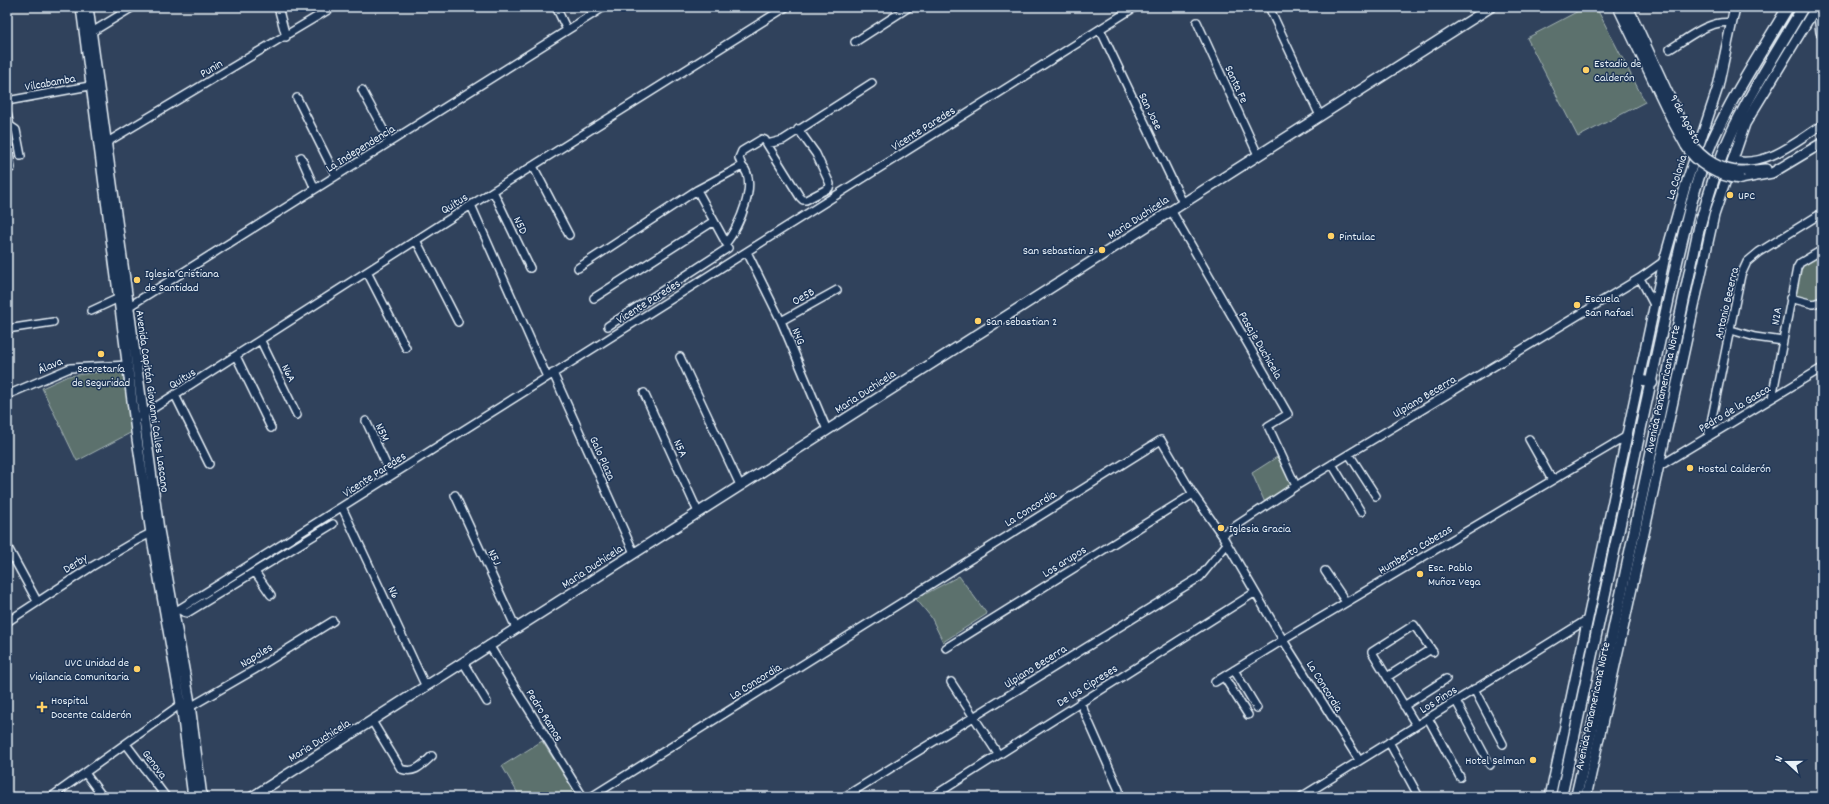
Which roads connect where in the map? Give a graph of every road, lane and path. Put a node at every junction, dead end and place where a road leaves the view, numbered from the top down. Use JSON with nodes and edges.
{"nodes":[{"id":1,"x":81,"y":7,"type":"edge"},
{"id":2,"x":88,"y":7,"type":"edge"},
{"id":3,"x":133,"y":7,"type":"edge"},
{"id":4,"x":278,"y":7,"type":"edge"},
{"id":5,"x":333,"y":7,"type":"edge"},
{"id":6,"x":556,"y":7,"type":"edge"},
{"id":7,"x":602,"y":7,"type":"edge"},
{"id":8,"x":786,"y":7,"type":"edge"},
{"id":9,"x":908,"y":7,"type":"edge"},
{"id":10,"x":1135,"y":7,"type":"edge"},
{"id":11,"x":1269,"y":7,"type":"edge"},
{"id":12,"x":1491,"y":7,"type":"edge"},
{"id":13,"x":1618,"y":7,"type":"edge"},
{"id":14,"x":1628,"y":7,"type":"edge"},
{"id":15,"x":1735,"y":7,"type":"edge"},
{"id":16,"x":1788,"y":7,"type":"edge"},
{"id":17,"x":1803,"y":7,"type":"edge"},
{"id":18,"x":1817,"y":7,"type":"edge"},
{"id":19,"x":1197,"y":22,"type":"dead end"},
{"id":20,"x":1732,"y":23,"type":"junction"},
{"id":21,"x":1803,"y":27,"type":"junction"},
{"id":22,"x":1100,"y":29,"type":"junction"},
{"id":23,"x":567,"y":30,"type":"junction"},
{"id":24,"x":1822,"y":33,"type":"edge"},
{"id":25,"x":88,"y":35,"type":"junction"},
{"id":26,"x":286,"y":37,"type":"junction"},
{"id":27,"x":855,"y":42,"type":"dead end"},
{"id":28,"x":1670,"y":49,"type":"dead end"},
{"id":29,"x":872,"y":83,"type":"dead end"},
{"id":30,"x":94,"y":86,"type":"junction"},
{"id":31,"x":362,"y":90,"type":"dead end"},
{"id":32,"x":298,"y":98,"type":"dead end"},
{"id":33,"x":7,"y":101,"type":"edge"},
{"id":34,"x":7,"y":113,"type":"edge"},
{"id":35,"x":1320,"y":116,"type":"junction"},
{"id":36,"x":1822,"y":125,"type":"edge"},
{"id":37,"x":8,"y":127,"type":"edge"},
{"id":38,"x":798,"y":129,"type":"junction"},
{"id":39,"x":1822,"y":135,"type":"edge"},
{"id":40,"x":7,"y":137,"type":"edge"},
{"id":41,"x":390,"y":142,"type":"junction"},
{"id":42,"x":1688,"y":143,"type":"junction"},
{"id":43,"x":1822,"y":143,"type":"edge"},
{"id":44,"x":767,"y":144,"type":"junction"},
{"id":45,"x":102,"y":145,"type":"junction"},
{"id":46,"x":1258,"y":155,"type":"junction"},
{"id":47,"x":21,"y":156,"type":"dead end"},
{"id":48,"x":301,"y":158,"type":"dead end"},
{"id":49,"x":1732,"y":160,"type":"junction"},
{"id":50,"x":533,"y":166,"type":"junction"},
{"id":51,"x":742,"y":166,"type":"junction"},
{"id":52,"x":12,"y":168,"type":"dead end"},
{"id":53,"x":1742,"y":175,"type":"junction"},
{"id":54,"x":336,"y":176,"type":"junction"},
{"id":55,"x":315,"y":189,"type":"junction"},
{"id":56,"x":697,"y":190,"type":"junction"},
{"id":57,"x":493,"y":191,"type":"junction"},
{"id":58,"x":1183,"y":203,"type":"junction"},
{"id":59,"x":471,"y":206,"type":"junction"},
{"id":60,"x":1171,"y":210,"type":"junction"},
{"id":61,"x":1822,"y":213,"type":"edge"},
{"id":62,"x":714,"y":221,"type":"junction"},
{"id":63,"x":569,"y":234,"type":"dead end"},
{"id":64,"x":416,"y":240,"type":"junction"},
{"id":65,"x":727,"y":245,"type":"junction"},
{"id":66,"x":1822,"y":250,"type":"edge"},
{"id":67,"x":748,"y":252,"type":"junction"},
{"id":68,"x":735,"y":260,"type":"junction"},
{"id":69,"x":1664,"y":261,"type":"junction"},
{"id":70,"x":530,"y":268,"type":"dead end"},
{"id":71,"x":578,"y":268,"type":"dead end"},
{"id":72,"x":368,"y":272,"type":"junction"},
{"id":73,"x":1640,"y":278,"type":"junction"},
{"id":74,"x":837,"y":290,"type":"dead end"},
{"id":75,"x":119,"y":298,"type":"junction"},
{"id":76,"x":594,"y":298,"type":"dead end"},
{"id":77,"x":1790,"y":298,"type":"junction"},
{"id":78,"x":1822,"y":301,"type":"edge"},
{"id":79,"x":1654,"y":305,"type":"junction"},
{"id":80,"x":128,"y":307,"type":"junction"},
{"id":81,"x":91,"y":311,"type":"dead end"},
{"id":82,"x":53,"y":322,"type":"dead end"},
{"id":83,"x":458,"y":322,"type":"dead end"},
{"id":84,"x":781,"y":322,"type":"junction"},
{"id":85,"x":608,"y":326,"type":"dead end"},
{"id":86,"x":7,"y":329,"type":"edge"},
{"id":87,"x":1731,"y":330,"type":"junction"},
{"id":88,"x":261,"y":341,"type":"junction"},
{"id":89,"x":1783,"y":341,"type":"junction"},
{"id":90,"x":406,"y":348,"type":"dead end"},
{"id":91,"x":236,"y":356,"type":"junction"},
{"id":92,"x":680,"y":357,"type":"dead end"},
{"id":93,"x":128,"y":365,"type":"junction"},
{"id":94,"x":1822,"y":368,"type":"edge"},
{"id":95,"x":550,"y":375,"type":"junction"},
{"id":96,"x":1639,"y":380,"type":"junction"},
{"id":97,"x":1652,"y":382,"type":"junction"},
{"id":98,"x":644,"y":393,"type":"dead end"},
{"id":99,"x":175,"y":394,"type":"junction"},
{"id":100,"x":7,"y":396,"type":"edge"},
{"id":101,"x":1772,"y":398,"type":"junction"},
{"id":102,"x":1664,"y":414,"type":"junction"},
{"id":103,"x":297,"y":415,"type":"dead end"},
{"id":104,"x":139,"y":416,"type":"junction"},
{"id":105,"x":366,"y":421,"type":"dead end"},
{"id":106,"x":271,"y":428,"type":"dead end"},
{"id":107,"x":827,"y":430,"type":"junction"},
{"id":108,"x":1627,"y":436,"type":"junction"},
{"id":109,"x":1708,"y":437,"type":"junction"},
{"id":110,"x":1529,"y":439,"type":"dead end"},
{"id":111,"x":1349,"y":454,"type":"junction"},
{"id":112,"x":209,"y":464,"type":"dead end"},
{"id":113,"x":1332,"y":464,"type":"junction"},
{"id":114,"x":1658,"y":467,"type":"junction"},
{"id":115,"x":391,"y":475,"type":"junction"},
{"id":116,"x":1552,"y":480,"type":"junction"},
{"id":117,"x":740,"y":485,"type":"junction"},
{"id":118,"x":1296,"y":486,"type":"junction"},
{"id":119,"x":1193,"y":494,"type":"junction"},
{"id":120,"x":454,"y":495,"type":"dead end"},
{"id":121,"x":1376,"y":496,"type":"dead end"},
{"id":122,"x":342,"y":507,"type":"junction"},
{"id":123,"x":698,"y":512,"type":"junction"},
{"id":124,"x":1361,"y":512,"type":"dead end"},
{"id":125,"x":333,"y":524,"type":"dead end"},
{"id":126,"x":155,"y":531,"type":"junction"},
{"id":127,"x":1222,"y":535,"type":"junction"},
{"id":128,"x":1227,"y":544,"type":"junction"},
{"id":129,"x":7,"y":546,"type":"edge"},
{"id":130,"x":634,"y":553,"type":"junction"},
{"id":131,"x":1325,"y":571,"type":"dead end"},
{"id":132,"x":255,"y":572,"type":"junction"},
{"id":133,"x":1254,"y":593,"type":"junction"},
{"id":134,"x":271,"y":595,"type":"dead end"},
{"id":135,"x":37,"y":601,"type":"junction"},
{"id":136,"x":1346,"y":602,"type":"junction"},
{"id":137,"x":176,"y":611,"type":"junction"},
{"id":138,"x":1588,"y":619,"type":"junction"},
{"id":139,"x":333,"y":621,"type":"dead end"},
{"id":140,"x":7,"y":622,"type":"edge"},
{"id":141,"x":516,"y":628,"type":"junction"},
{"id":142,"x":1283,"y":640,"type":"junction"},
{"id":143,"x":489,"y":645,"type":"junction"},
{"id":144,"x":946,"y":648,"type":"dead end"},
{"id":145,"x":463,"y":662,"type":"junction"},
{"id":146,"x":1234,"y":670,"type":"junction"},
{"id":147,"x":1224,"y":677,"type":"junction"},
{"id":148,"x":1387,"y":677,"type":"junction"},
{"id":149,"x":1446,"y":678,"type":"dead end"},
{"id":150,"x":950,"y":682,"type":"dead end"},
{"id":151,"x":1215,"y":682,"type":"dead end"},
{"id":152,"x":426,"y":686,"type":"junction"},
{"id":153,"x":1474,"y":689,"type":"junction"},
{"id":154,"x":1456,"y":700,"type":"junction"},
{"id":155,"x":487,"y":702,"type":"dead end"},
{"id":156,"x":1080,"y":702,"type":"junction"},
{"id":157,"x":181,"y":704,"type":"junction"},
{"id":158,"x":1404,"y":706,"type":"junction"},
{"id":159,"x":190,"y":707,"type":"junction"},
{"id":160,"x":1257,"y":708,"type":"dead end"},
{"id":161,"x":1248,"y":715,"type":"dead end"},
{"id":162,"x":974,"y":717,"type":"junction"},
{"id":163,"x":1428,"y":718,"type":"junction"},
{"id":164,"x":372,"y":721,"type":"junction"},
{"id":165,"x":1416,"y":725,"type":"junction"},
{"id":166,"x":1389,"y":742,"type":"junction"},
{"id":167,"x":1572,"y":743,"type":"junction"},
{"id":168,"x":126,"y":744,"type":"junction"},
{"id":169,"x":1503,"y":744,"type":"dead end"},
{"id":170,"x":998,"y":754,"type":"junction"},
{"id":171,"x":432,"y":756,"type":"dead end"},
{"id":172,"x":1359,"y":760,"type":"junction"},
{"id":173,"x":1490,"y":765,"type":"dead end"},
{"id":174,"x":1581,"y":770,"type":"junction"},
{"id":175,"x":85,"y":773,"type":"junction"},
{"id":176,"x":1460,"y":777,"type":"dead end"},
{"id":177,"x":1564,"y":783,"type":"junction"},
{"id":178,"x":1120,"y":790,"type":"dead end"},
{"id":179,"x":51,"y":797,"type":"edge"},
{"id":180,"x":103,"y":797,"type":"edge"},
{"id":181,"x":166,"y":797,"type":"edge"},
{"id":182,"x":193,"y":797,"type":"edge"},
{"id":183,"x":202,"y":797,"type":"edge"},
{"id":184,"x":252,"y":797,"type":"edge"},
{"id":185,"x":583,"y":797,"type":"edge"},
{"id":186,"x":591,"y":797,"type":"edge"},
{"id":187,"x":844,"y":797,"type":"edge"},
{"id":188,"x":932,"y":797,"type":"edge"},
{"id":189,"x":1301,"y":797,"type":"edge"},
{"id":190,"x":1419,"y":797,"type":"edge"},
{"id":191,"x":1550,"y":797,"type":"edge"},
{"id":192,"x":1561,"y":797,"type":"edge"},
{"id":193,"x":1575,"y":797,"type":"edge"},
{"id":194,"x":1586,"y":797,"type":"edge"}],
"edges":[{"from":1,"to":25,"type":"main road","name":"Avenida Capitán Giovanni Calles Lascano"},
{"from":2,"to":25,"type":"main road","name":"Avenida Capitán Giovanni Calles Lascano"},
{"from":3,"to":25,"type":"street"},
{"from":4,"to":26,"type":"street"},
{"from":5,"to":26,"type":"street","name":"Punin"},
{"from":6,"to":23,"type":"street"},
{"from":7,"to":23,"type":"street","name":"La Independencia"},
{"from":8,"to":50,"type":"street","name":"Quitus"},
{"from":9,"to":27,"type":"street"},
{"from":10,"to":22,"type":"street","name":"Vicente Paredes"},
{"from":11,"to":35,"type":"street"},
{"from":12,"to":35,"type":"main road","name":"Maria Duchicela"},
{"from":13,"to":42,"type":"main road","name":"9 de Agosto"},
{"from":14,"to":42,"type":"main road","name":"9 de Agosto"},
{"from":15,"to":20,"type":"main road","name":"La Colonia"},
{"from":16,"to":97,"type":"highway","name":"Avenida Panamericana Norte"},
{"from":17,"to":102,"type":"highway","name":"Avenida Panamericana Norte"},
{"from":18,"to":21,"type":"main road","name":"Avenida Panamericana Norte"},
{"from":18,"to":24,"type":"main road"},
{"from":19,"to":46,"type":"street","name":"Santa Fe"},
{"from":20,"to":28,"type":"street"},
{"from":20,"to":69,"type":"main road","name":"La Colonia"},
{"from":21,"to":24,"type":"main road"},
{"from":21,"to":49,"type":"main road","name":"Avenida Panamericana Norte"},
{"from":22,"to":58,"type":"street","name":"San Jose"},
{"from":22,"to":67,"type":"street","name":"Vicente Paredes"},
{"from":23,"to":41,"type":"street","name":"La Independencia"},
{"from":25,"to":30,"type":"main road","name":"Avenida Capitán Giovanni Calles Lascano"},
{"from":26,"to":45,"type":"street","name":"Punin"},
{"from":29,"to":38,"type":"street"},
{"from":30,"to":33,"type":"street","name":"Vilcabamba"},
{"from":30,"to":45,"type":"main road","name":"Avenida Capitán Giovanni Calles Lascano"},
{"from":31,"to":41,"type":"street"},
{"from":32,"to":54,"type":"street"},
{"from":34,"to":37,"type":"street"},
{"from":35,"to":46,"type":"main road","name":"Maria Duchicela"},
{"from":36,"to":49,"type":"street"},
{"from":37,"to":47,"type":"street"},
{"from":38,"to":44,"type":"street"},
{"from":38,"to":44,"type":"street"},
{"from":39,"to":53,"type":"main road","name":"9 de Agosto"},
{"from":40,"to":52,"type":"street"},
{"from":41,"to":54,"type":"street","name":"La Independencia"},
{"from":42,"to":53,"type":"main road","name":"9 de Agosto","bridge":true},
{"from":43,"to":53,"type":"main road","name":"9 de Agosto"},
{"from":44,"to":51,"type":"street"},
{"from":45,"to":75,"type":"main road","name":"Avenida Capitán Giovanni Calles Lascano"},
{"from":45,"to":80,"type":"main road","name":"Avenida Capitán Giovanni Calles Lascano"},
{"from":46,"to":58,"type":"main road","name":"Maria Duchicela"},
{"from":48,"to":55,"type":"street"},
{"from":49,"to":102,"type":"main road","name":"Avenida Panamericana Norte"},
{"from":50,"to":57,"type":"street","name":"Quitus"},
{"from":50,"to":63,"type":"street"},
{"from":51,"to":56,"type":"street"},
{"from":51,"to":65,"type":"street"},
{"from":54,"to":55,"type":"street","name":"La Independencia"},
{"from":55,"to":80,"type":"street","name":"La Independencia"},
{"from":56,"to":62,"type":"street"},
{"from":56,"to":71,"type":"street"},
{"from":57,"to":59,"type":"street","name":"Quitus"},
{"from":57,"to":70,"type":"street","name":"N5D"},
{"from":58,"to":60,"type":"main road","name":"Maria Duchicela"},
{"from":59,"to":64,"type":"street","name":"Quitus"},
{"from":59,"to":95,"type":"street","name":"Galo Plaza"},
{"from":60,"to":107,"type":"main road","name":"Maria Duchicela"},
{"from":60,"to":118,"type":"street","name":"Pasaje Duchicela"},
{"from":61,"to":87,"type":"street","name":"Antonio Becerra"},
{"from":62,"to":65,"type":"street"},
{"from":62,"to":76,"type":"street"},
{"from":64,"to":72,"type":"street","name":"Quitus"},
{"from":64,"to":83,"type":"street"},
{"from":65,"to":68,"type":"street"},
{"from":65,"to":85,"type":"street"},
{"from":66,"to":77,"type":"street","name":"N2A"},
{"from":67,"to":68,"type":"street","name":"Vicente Paredes"},
{"from":67,"to":84,"type":"street","name":"N4G"},
{"from":68,"to":95,"type":"street","name":"Vicente Paredes"},
{"from":69,"to":73,"type":"street","name":"Ulpiano Becerra"},
{"from":69,"to":79,"type":"main road","name":"Avenida Panamericana Norte"},
{"from":72,"to":88,"type":"street","name":"Quitus"},
{"from":72,"to":90,"type":"street"},
{"from":73,"to":79,"type":"street"},
{"from":73,"to":111,"type":"street","name":"Ulpiano Becerra"},
{"from":74,"to":84,"type":"street","name":"Oe5B"},
{"from":75,"to":81,"type":"street"},
{"from":75,"to":93,"type":"main road","name":"Avenida Capitán Giovanni Calles Lascano"},
{"from":77,"to":78,"type":"street"},
{"from":77,"to":89,"type":"street","name":"N2A"},
{"from":79,"to":96,"type":"main road","name":"Avenida Panamericana Norte"},
{"from":80,"to":104,"type":"main road","name":"Avenida Capitán Giovanni Calles Lascano"},
{"from":82,"to":86,"type":"street"},
{"from":84,"to":107,"type":"street","name":"N4G"},
{"from":87,"to":89,"type":"street"},
{"from":87,"to":109,"type":"street","name":"Antonio Becerra"},
{"from":88,"to":91,"type":"street","name":"Quitus"},
{"from":88,"to":103,"type":"street","name":"N6A"},
{"from":89,"to":101,"type":"street","name":"N2A"},
{"from":91,"to":99,"type":"street","name":"Quitus"},
{"from":91,"to":106,"type":"street"},
{"from":92,"to":117,"type":"street"},
{"from":93,"to":100,"type":"street","name":"Álava"},
{"from":93,"to":104,"type":"main road","name":"Avenida Capitán Giovanni Calles Lascano"},
{"from":94,"to":101,"type":"street","name":"Pedro de la Gasca"},
{"from":95,"to":115,"type":"street","name":"Vicente Paredes"},
{"from":95,"to":130,"type":"street","name":"Galo Plaza"},
{"from":96,"to":97,"type":"highway"},
{"from":96,"to":108,"type":"main road","name":"Avenida Panamericana Norte"},
{"from":97,"to":167,"type":"highway","name":"Avenida Panamericana Norte"},
{"from":98,"to":123,"type":"street","name":"N5A"},
{"from":99,"to":104,"type":"street","name":"Quitus"},
{"from":99,"to":112,"type":"street"},
{"from":101,"to":109,"type":"street","name":"Pedro de la Gasca"},
{"from":102,"to":114,"type":"main road","name":"Avenida Panamericana Norte"},
{"from":102,"to":174,"type":"highway","name":"Avenida Panamericana Norte"},
{"from":104,"to":126,"type":"main road","name":"Avenida Capitán Giovanni Calles Lascano"},
{"from":105,"to":115,"type":"street","name":"N5M"},
{"from":107,"to":117,"type":"main road","name":"Maria Duchicela"},
{"from":108,"to":116,"type":"street","name":"Humberto Cabezas"},
{"from":108,"to":138,"type":"main road","name":"Avenida Panamericana Norte"},
{"from":109,"to":114,"type":"street","name":"Pedro de la Gasca"},
{"from":110,"to":116,"type":"street"},
{"from":111,"to":113,"type":"street","name":"Ulpiano Becerra"},
{"from":111,"to":121,"type":"street"},
{"from":113,"to":118,"type":"street","name":"Ulpiano Becerra"},
{"from":113,"to":124,"type":"street"},
{"from":114,"to":194,"type":"main road","name":"Avenida Panamericana Norte"},
{"from":115,"to":122,"type":"street","name":"Vicente Paredes"},
{"from":116,"to":136,"type":"street","name":"Humberto Cabezas"},
{"from":117,"to":123,"type":"main road","name":"Maria Duchicela"},
{"from":118,"to":127,"type":"street","name":"Ulpiano Becerra"},
{"from":119,"to":127,"type":"street","name":"La Concordia"},
{"from":119,"to":144,"type":"street","name":"Los arupos"},
{"from":119,"to":186,"type":"street","name":"La Concordia"},
{"from":120,"to":141,"type":"street","name":"N5J"},
{"from":122,"to":137,"type":"street","name":"Vicente Paredes"},
{"from":122,"to":152,"type":"street","name":"N6"},
{"from":123,"to":130,"type":"main road","name":"Maria Duchicela"},
{"from":125,"to":132,"type":"street"},
{"from":126,"to":135,"type":"street","name":"Derby"},
{"from":126,"to":137,"type":"main road","name":"Avenida Capitán Giovanni Calles Lascano"},
{"from":126,"to":157,"type":"main road","name":"Avenida Capitán Giovanni Calles Lascano"},
{"from":127,"to":128,"type":"street","name":"La Concordia"},
{"from":128,"to":133,"type":"street","name":"La Concordia"},
{"from":128,"to":162,"type":"street","name":"Ulpiano Becerra"},
{"from":129,"to":135,"type":"street"},
{"from":130,"to":141,"type":"main road","name":"Maria Duchicela"},
{"from":131,"to":136,"type":"street"},
{"from":132,"to":134,"type":"street"},
{"from":132,"to":137,"type":"street"},
{"from":133,"to":142,"type":"street","name":"La Concordia"},
{"from":133,"to":156,"type":"street","name":"De los Cipreses"},
{"from":135,"to":140,"type":"street","name":"Derby"},
{"from":136,"to":142,"type":"street","name":"Humberto Cabezas"},
{"from":137,"to":159,"type":"main road","name":"Avenida Capitán Giovanni Calles Lascano"},
{"from":138,"to":153,"type":"street","name":"Los Pinos"},
{"from":138,"to":191,"type":"main road","name":"Avenida Panamericana Norte"},
{"from":139,"to":159,"type":"street","name":"Napoles"},
{"from":141,"to":143,"type":"main road","name":"Maria Duchicela"},
{"from":142,"to":146,"type":"street","name":"Humberto Cabezas"},
{"from":142,"to":172,"type":"street","name":"La Concordia"},
{"from":143,"to":145,"type":"main road","name":"Maria Duchicela"},
{"from":143,"to":185,"type":"street","name":"Pedro Ramos"},
{"from":145,"to":152,"type":"main road","name":"Maria Duchicela"},
{"from":145,"to":155,"type":"street"},
{"from":146,"to":147,"type":"street","name":"Humberto Cabezas"},
{"from":146,"to":160,"type":"street"},
{"from":147,"to":151,"type":"street","name":"Humberto Cabezas"},
{"from":147,"to":161,"type":"street"},
{"from":148,"to":148,"type":"street"},
{"from":148,"to":158,"type":"street"},
{"from":149,"to":158,"type":"street"},
{"from":150,"to":162,"type":"street"},
{"from":152,"to":164,"type":"main road","name":"Maria Duchicela"},
{"from":153,"to":154,"type":"street","name":"Los Pinos"},
{"from":153,"to":169,"type":"street"},
{"from":154,"to":163,"type":"street","name":"Los Pinos"},
{"from":154,"to":173,"type":"street"},
{"from":156,"to":170,"type":"street","name":"De los Cipreses"},
{"from":156,"to":178,"type":"street"},
{"from":157,"to":168,"type":"street"},
{"from":157,"to":182,"type":"main road","name":"Avenida Capitán Giovanni Calles Lascano"},
{"from":158,"to":165,"type":"street"},
{"from":159,"to":183,"type":"main road","name":"Avenida Capitán Giovanni Calles Lascano"},
{"from":162,"to":170,"type":"street"},
{"from":162,"to":187,"type":"street","name":"Ulpiano Becerra"},
{"from":163,"to":165,"type":"street","name":"Los Pinos"},
{"from":163,"to":176,"type":"street"},
{"from":164,"to":171,"type":"street"},
{"from":164,"to":184,"type":"main road","name":"Maria Duchicela"},
{"from":165,"to":166,"type":"street","name":"Los Pinos"},
{"from":166,"to":172,"type":"street","name":"Los Pinos"},
{"from":166,"to":190,"type":"street"},
{"from":167,"to":174,"type":"highway"},
{"from":167,"to":177,"type":"highway","name":"Avenida Panamericana Norte"},
{"from":168,"to":175,"type":"street"},
{"from":168,"to":181,"type":"street","name":"Genova"},
{"from":170,"to":188,"type":"street","name":"De los Cipreses"},
{"from":172,"to":189,"type":"street","name":"Los Pinos"},
{"from":174,"to":193,"type":"highway","name":"Avenida Panamericana Norte"},
{"from":175,"to":179,"type":"street"},
{"from":175,"to":180,"type":"street"},
{"from":177,"to":192,"type":"highway","name":"Avenida Panamericana Norte"},
{"from":177,"to":193,"type":"highway"}]}
